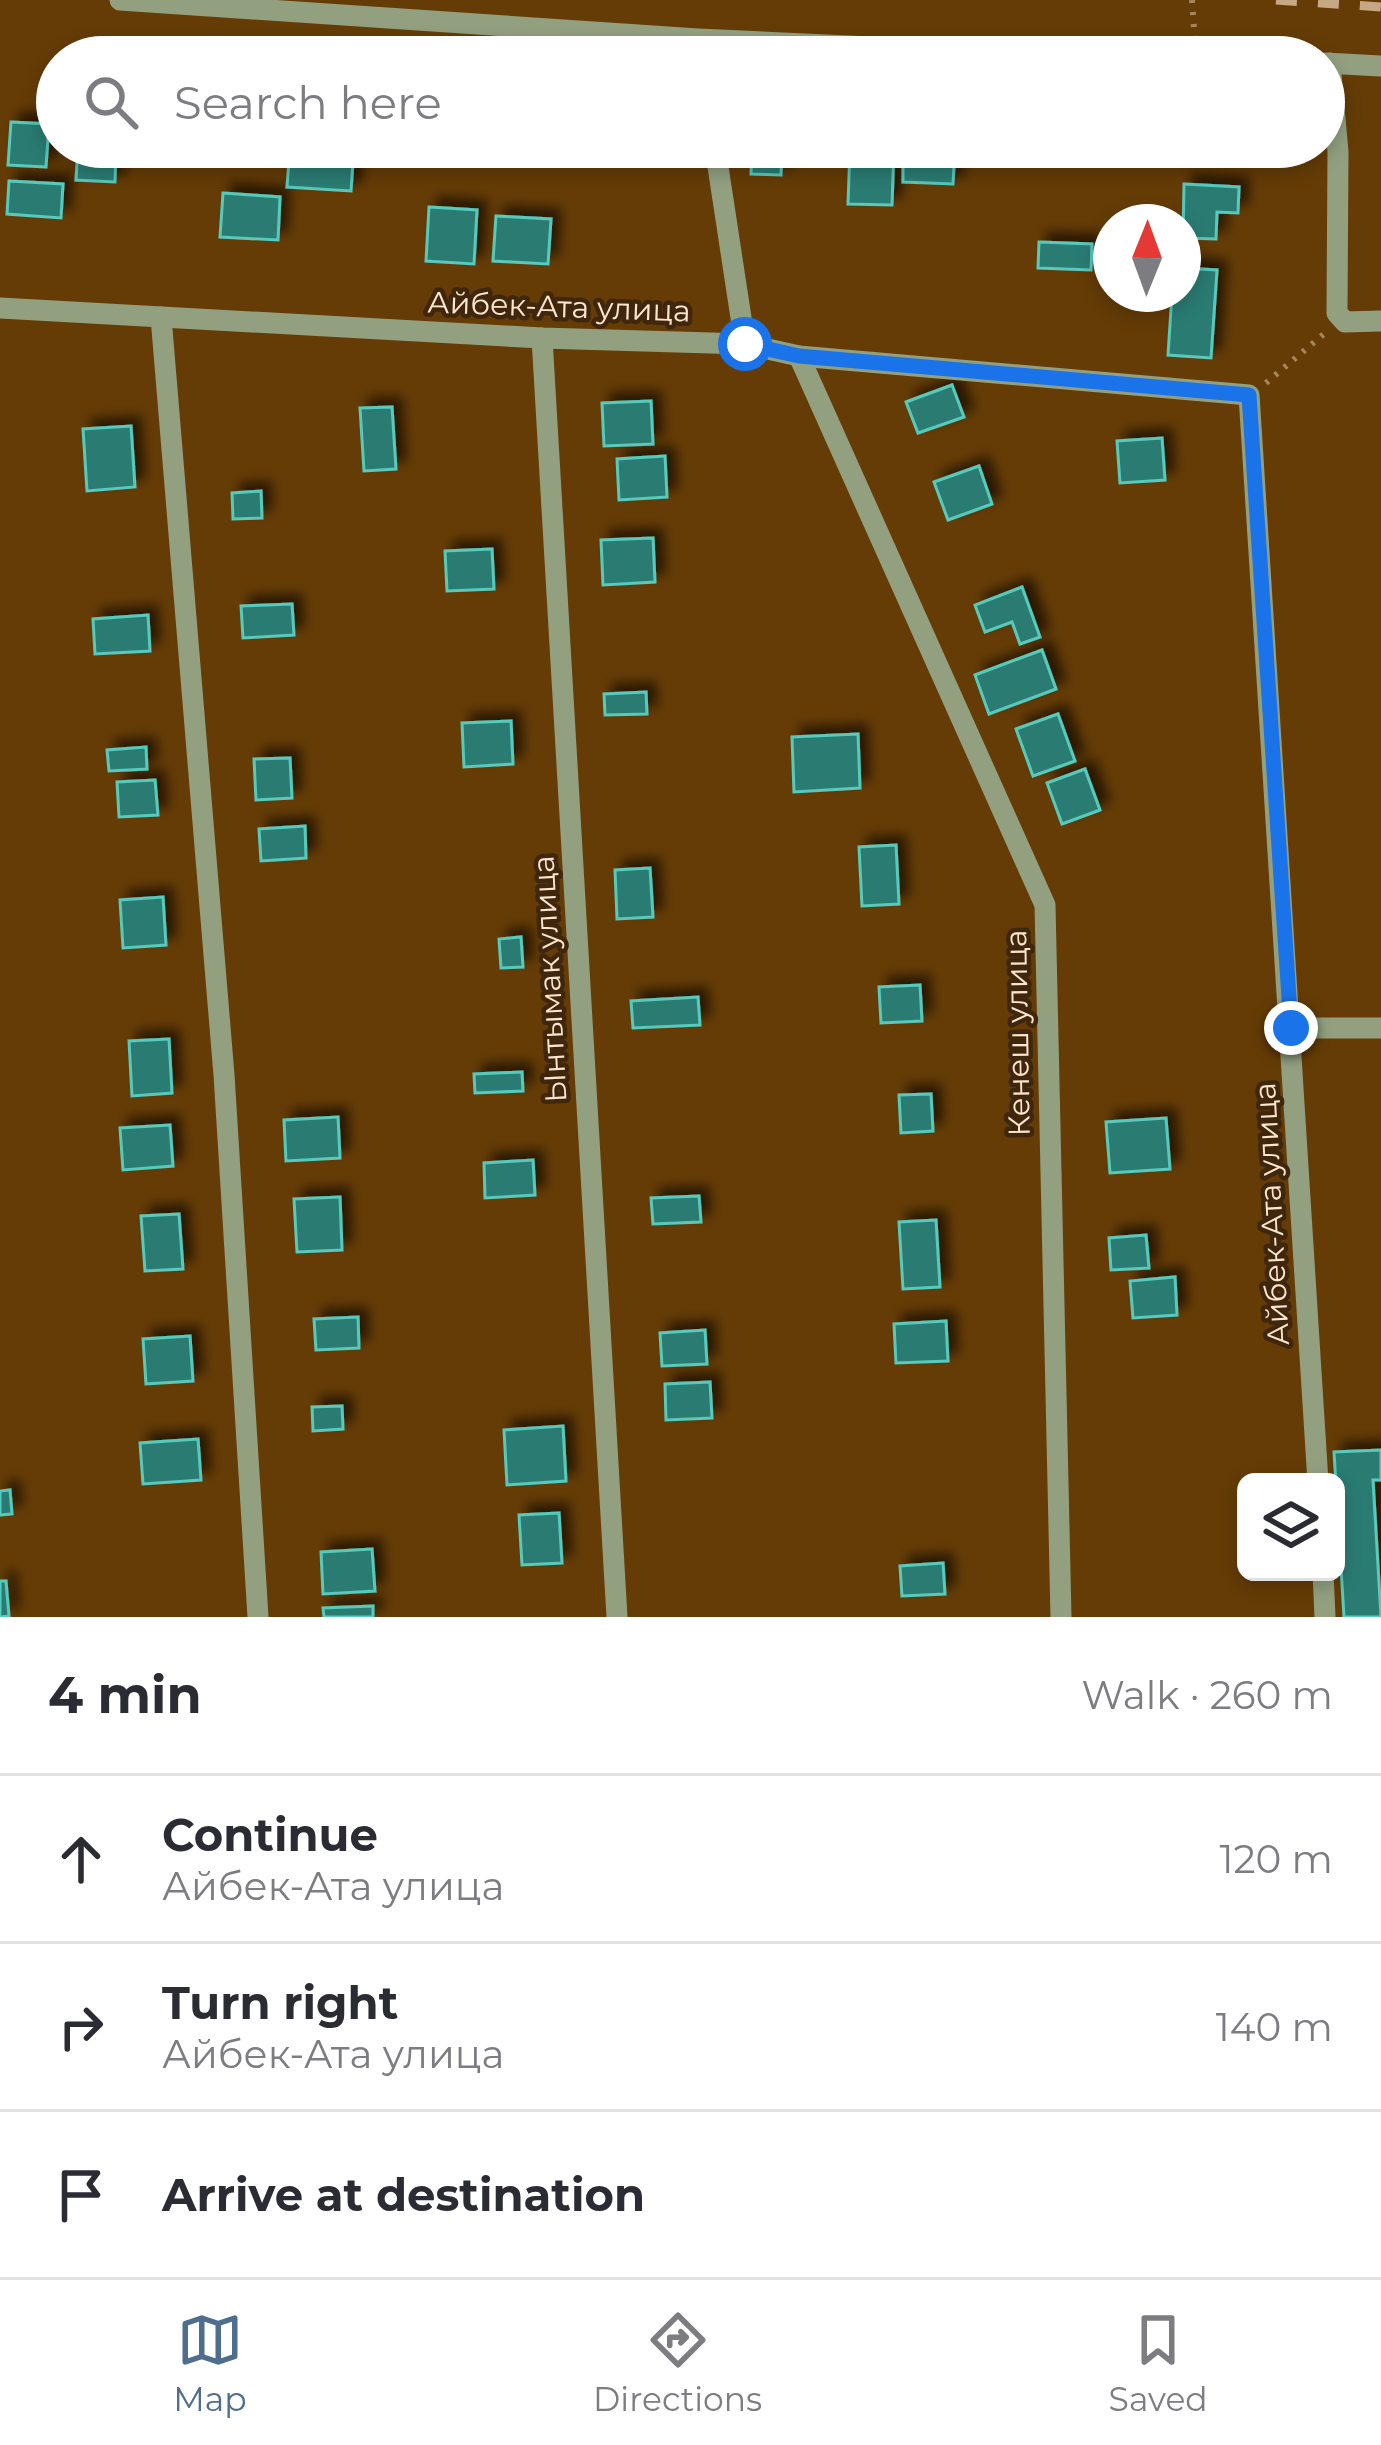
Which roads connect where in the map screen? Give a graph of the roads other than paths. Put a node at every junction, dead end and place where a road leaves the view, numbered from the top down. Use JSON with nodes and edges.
{"nodes":[{"id":1,"x":120,"y":0,"type":"edge"},
{"id":2,"x":554,"y":36,"type":"edge"},
{"id":3,"x":1345,"y":64,"type":"edge"},
{"id":4,"x":1381,"y":66,"type":"edge"},
{"id":5,"x":718,"y":168,"type":"edge"},
{"id":6,"x":1338,"y":168,"type":"edge"},
{"id":7,"x":0,"y":308,"type":"edge"},
{"id":8,"x":161,"y":317,"type":"junction"},
{"id":9,"x":1381,"y":321,"type":"edge"},
{"id":10,"x":542,"y":338,"type":"junction"},
{"id":11,"x":745,"y":344,"type":"junction"},
{"id":12,"x":799,"y":356,"type":"junction"},
{"id":13,"x":1291,"y":1028,"type":"junction"},
{"id":14,"x":1381,"y":1028,"type":"edge"},
{"id":15,"x":1317,"y":1473,"type":"edge"},
{"id":16,"x":1323,"y":1581,"type":"edge"},
{"id":17,"x":258,"y":1617,"type":"edge"},
{"id":18,"x":617,"y":1617,"type":"edge"},
{"id":19,"x":1061,"y":1617,"type":"edge"},
{"id":20,"x":1325,"y":1617,"type":"edge"}],
"edges":[{"from":1,"to":2,"type":"street"},
{"from":3,"to":4,"type":"street"},
{"from":5,"to":11,"type":"street"},
{"from":6,"to":9,"type":"street"},
{"from":7,"to":8,"type":"street","name":"Айбек-Ата улица"},
{"from":8,"to":10,"type":"street","name":"Айбек-Ата улица"},
{"from":8,"to":17,"type":"street"},
{"from":10,"to":11,"type":"street","name":"Айбек-Ата улица"},
{"from":10,"to":18,"type":"street","name":"Ынтымак улица"},
{"from":11,"to":12,"type":"street","name":"Айбек-Ата улица"},
{"from":12,"to":13,"type":"street","name":"Айбек-Ата улица"},
{"from":12,"to":19,"type":"street","name":"Кенеш улица"},
{"from":13,"to":14,"type":"street"},
{"from":13,"to":15,"type":"street","name":"Айбек-Ата улица"},
{"from":16,"to":20,"type":"street"}]}
